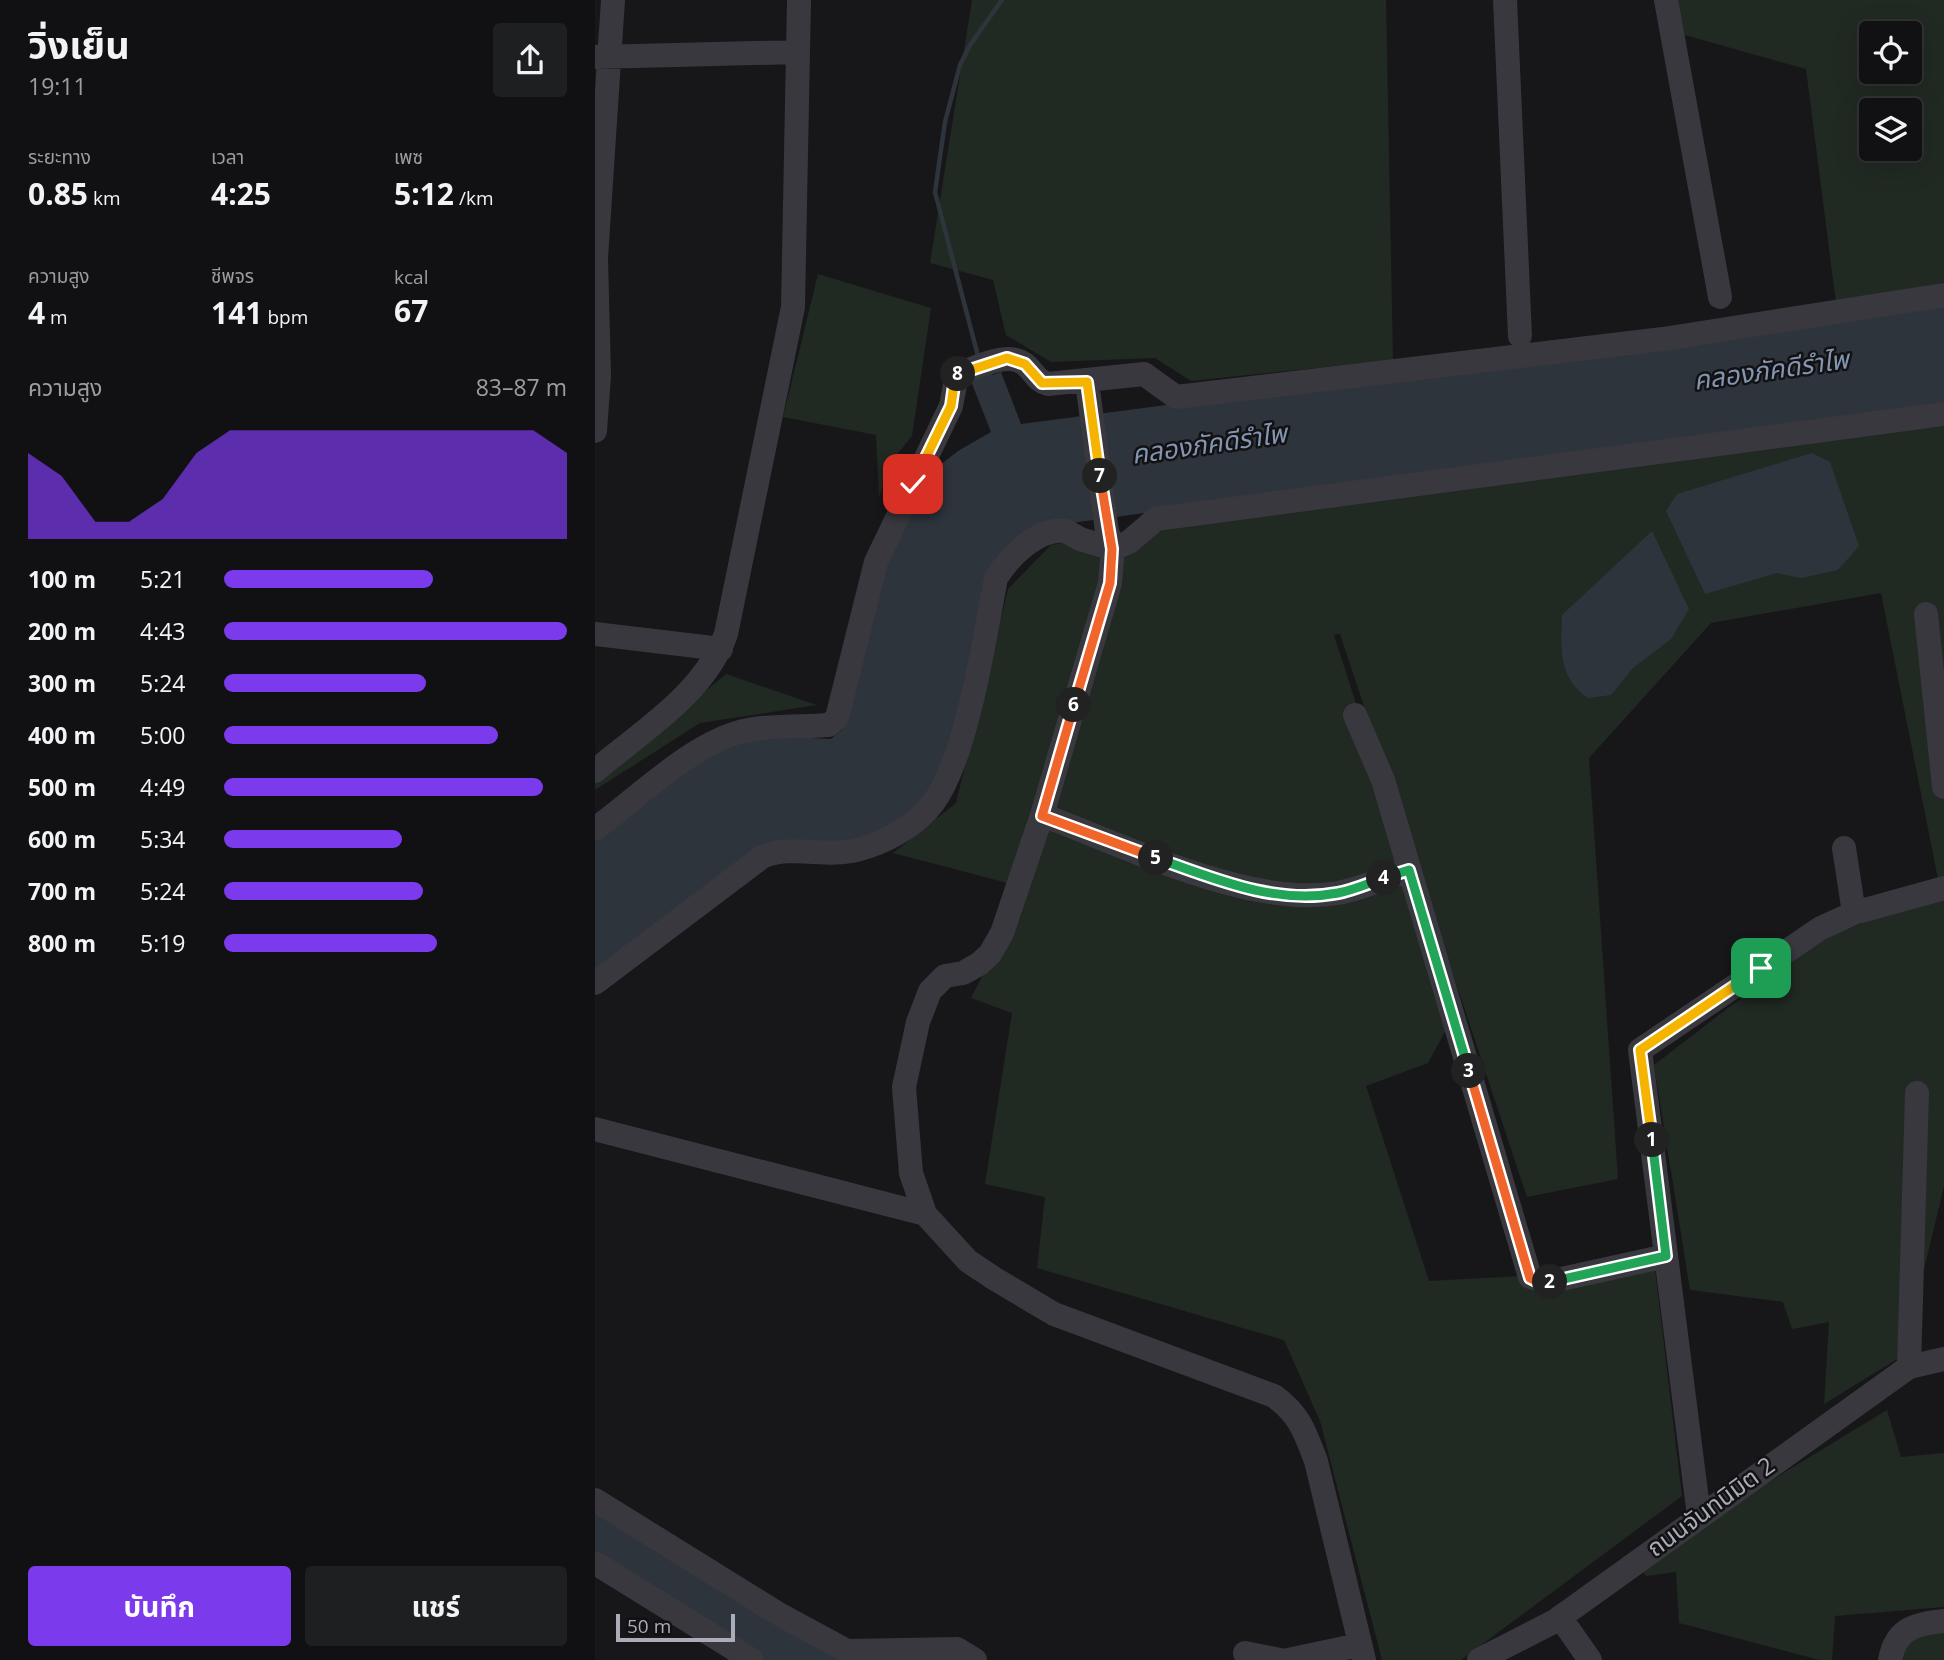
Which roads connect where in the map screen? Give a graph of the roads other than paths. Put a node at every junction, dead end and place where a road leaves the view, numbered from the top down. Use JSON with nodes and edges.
{"nodes":[{"id":1,"x":613,"y":0,"type":"edge"},
{"id":2,"x":799,"y":0,"type":"edge"},
{"id":3,"x":1506,"y":0,"type":"edge"},
{"id":4,"x":1666,"y":0,"type":"edge"},
{"id":5,"x":798,"y":52,"type":"junction"},
{"id":6,"x":602,"y":57,"type":"edge"},
{"id":7,"x":1944,"y":295,"type":"edge"},
{"id":8,"x":1720,"y":297,"type":"dead end"},
{"id":9,"x":1520,"y":336,"type":"dead end"},
{"id":10,"x":1089,"y":390,"type":"junction"},
{"id":11,"x":1944,"y":414,"type":"edge"},
{"id":12,"x":595,"y":431,"type":"edge"},
{"id":13,"x":1110,"y":540,"type":"junction"},
{"id":14,"x":1926,"y":614,"type":"dead end"},
{"id":15,"x":595,"y":634,"type":"edge"},
{"id":16,"x":721,"y":649,"type":"junction"},
{"id":17,"x":1355,"y":715,"type":"dead end"},
{"id":18,"x":595,"y":771,"type":"edge"},
{"id":19,"x":1944,"y":787,"type":"edge"},
{"id":20,"x":1042,"y":816,"type":"junction"},
{"id":21,"x":595,"y":829,"type":"edge"},
{"id":22,"x":1844,"y":848,"type":"dead end"},
{"id":23,"x":1409,"y":870,"type":"junction"},
{"id":24,"x":1944,"y":888,"type":"edge"},
{"id":25,"x":1854,"y":913,"type":"junction"},
{"id":26,"x":595,"y":983,"type":"edge"},
{"id":27,"x":1917,"y":1093,"type":"dead end"},
{"id":28,"x":595,"y":1129,"type":"edge"},
{"id":29,"x":925,"y":1214,"type":"junction"},
{"id":30,"x":1666,"y":1256,"type":"junction"},
{"id":31,"x":1944,"y":1359,"type":"edge"},
{"id":32,"x":1909,"y":1367,"type":"junction"},
{"id":33,"x":595,"y":1500,"type":"edge"},
{"id":34,"x":1699,"y":1516,"type":"junction"},
{"id":35,"x":595,"y":1563,"type":"edge"},
{"id":36,"x":1560,"y":1617,"type":"junction"},
{"id":37,"x":1944,"y":1621,"type":"edge"},
{"id":38,"x":1245,"y":1653,"type":"dead end"},
{"id":39,"x":1361,"y":1653,"type":"edge"},
{"id":40,"x":753,"y":1660,"type":"edge"},
{"id":41,"x":975,"y":1660,"type":"edge"},
{"id":42,"x":1280,"y":1660,"type":"edge"},
{"id":43,"x":1288,"y":1660,"type":"edge"},
{"id":44,"x":1479,"y":1660,"type":"edge"},
{"id":45,"x":1590,"y":1660,"type":"edge"},
{"id":46,"x":1890,"y":1660,"type":"edge"}],
"edges":[{"from":1,"to":6,"type":"street"},
{"from":2,"to":5,"type":"street"},
{"from":3,"to":9,"type":"street"},
{"from":4,"to":8,"type":"street"},
{"from":5,"to":6,"type":"street"},
{"from":5,"to":16,"type":"street"},
{"from":6,"to":12,"type":"street"},
{"from":7,"to":10,"type":"street"},
{"from":10,"to":13,"type":"street"},
{"from":10,"to":21,"type":"street"},
{"from":11,"to":13,"type":"street"},
{"from":13,"to":20,"type":"street"},
{"from":13,"to":26,"type":"street"},
{"from":14,"to":19,"type":"street"},
{"from":15,"to":16,"type":"street"},
{"from":16,"to":18,"type":"street"},
{"from":17,"to":23,"type":"street"},
{"from":20,"to":23,"type":"street"},
{"from":20,"to":29,"type":"street"},
{"from":22,"to":25,"type":"street"},
{"from":23,"to":30,"type":"street"},
{"from":24,"to":25,"type":"street"},
{"from":25,"to":30,"type":"street"},
{"from":27,"to":32,"type":"street"},
{"from":28,"to":29,"type":"street"},
{"from":29,"to":39,"type":"street"},
{"from":30,"to":34,"type":"street"},
{"from":31,"to":32,"type":"street","name":"ถนนจันทนิมิต 2"},
{"from":32,"to":34,"type":"street","name":"ถนนจันทนิมิต 2"},
{"from":33,"to":41,"type":"street"},
{"from":34,"to":36,"type":"street","name":"ถนนจันทนิมิต 2"},
{"from":35,"to":40,"type":"street"},
{"from":36,"to":44,"type":"street","name":"ถนนจันทนิมิต 2"},
{"from":36,"to":45,"type":"street"},
{"from":37,"to":46,"type":"street"},
{"from":38,"to":42,"type":"street"},
{"from":39,"to":43,"type":"street"}]}
